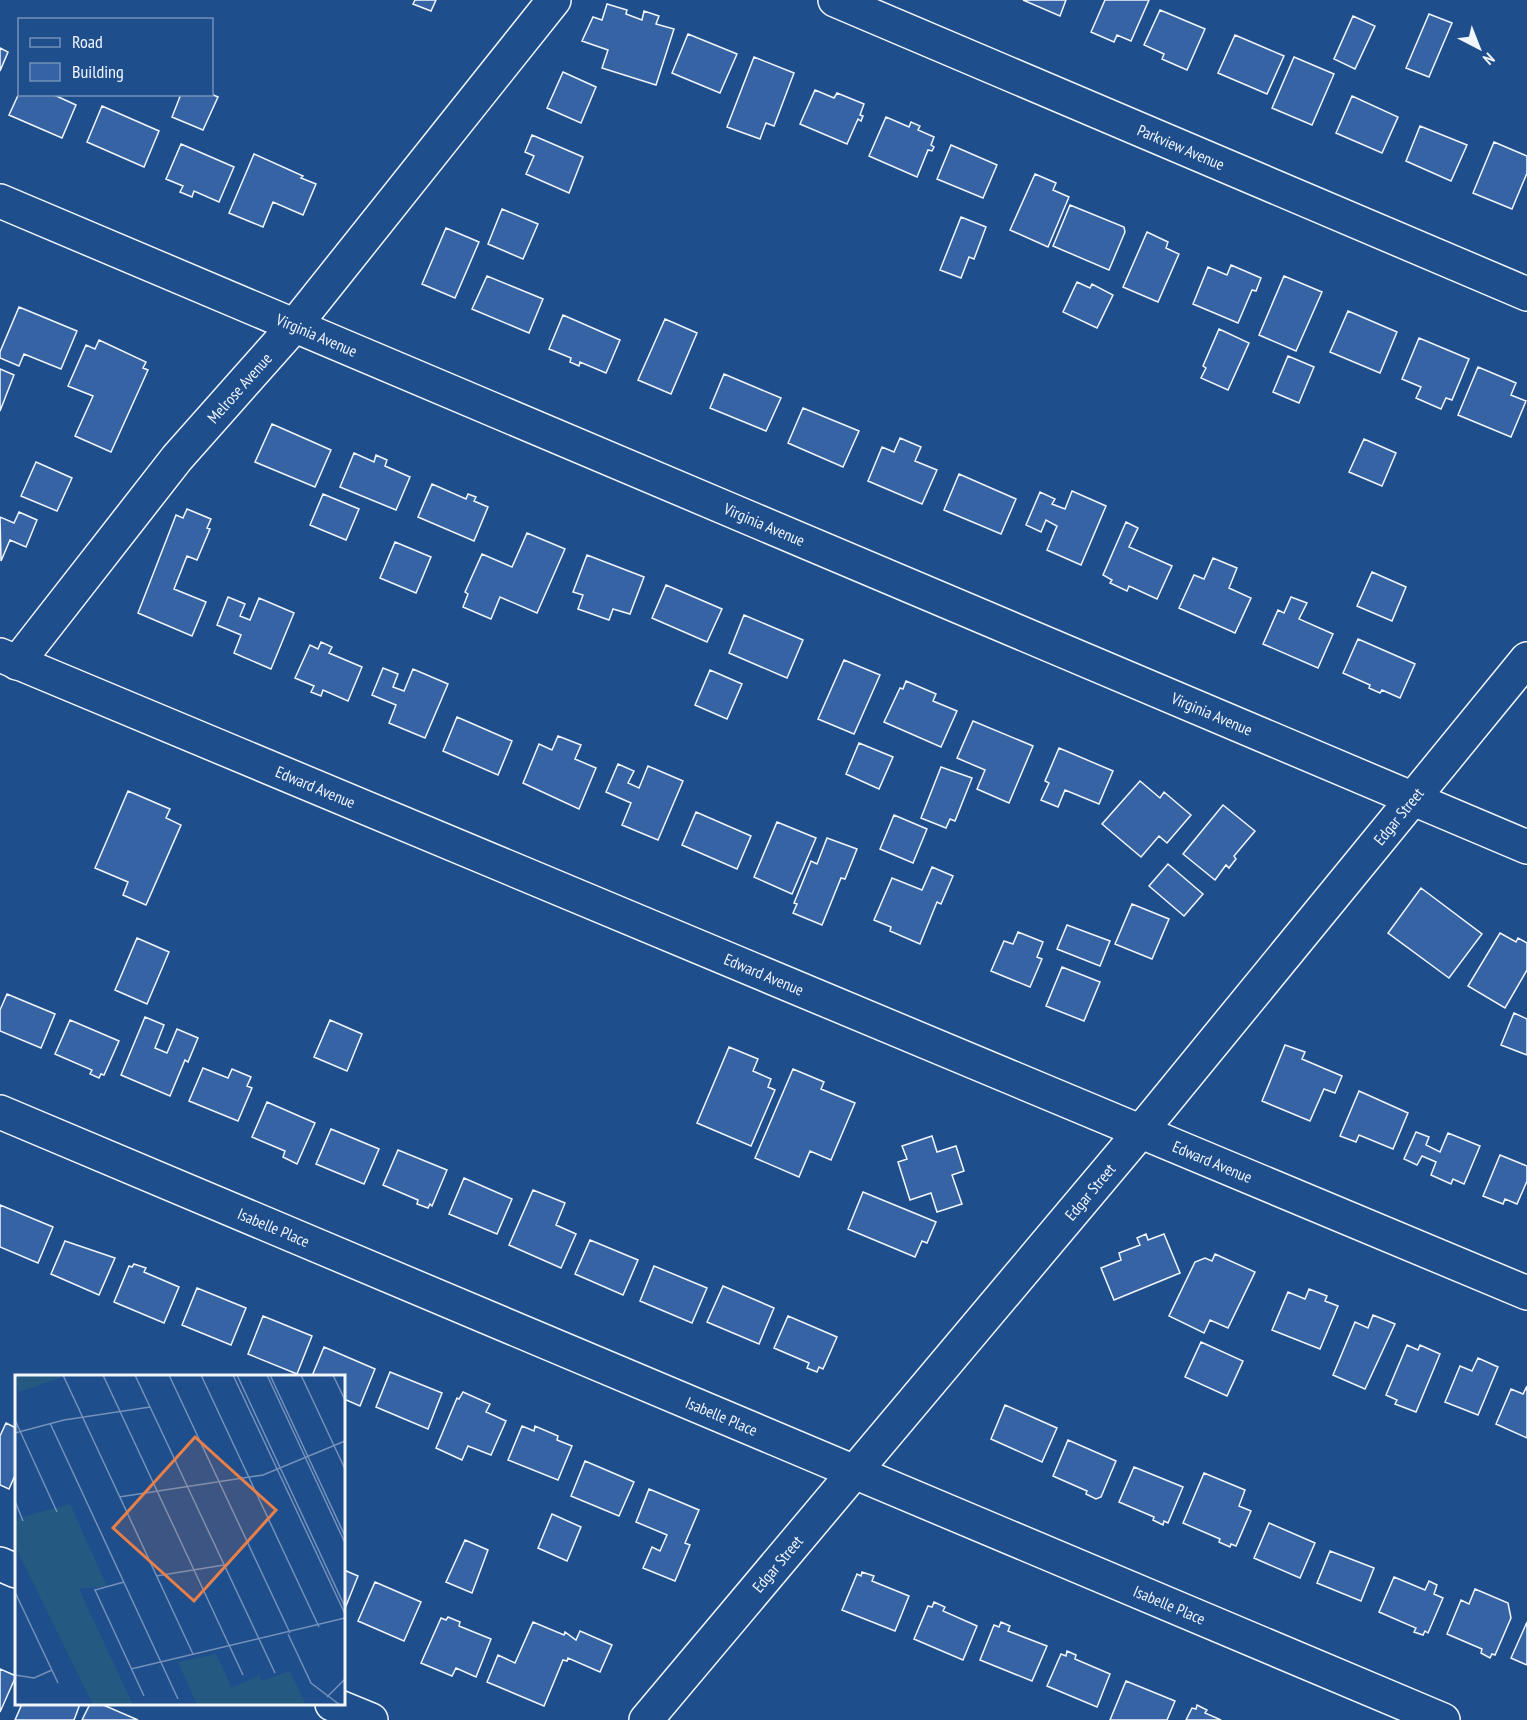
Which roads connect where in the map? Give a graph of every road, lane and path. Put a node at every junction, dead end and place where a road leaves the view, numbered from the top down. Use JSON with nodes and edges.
{"nodes":[{"id":1,"x":554,"y":0,"type":"edge"},
{"id":2,"x":836,"y":0,"type":"edge"},
{"id":3,"x":0,"y":201,"type":"edge"},
{"id":4,"x":1527,"y":294,"type":"edge"},
{"id":5,"x":296,"y":325,"type":"junction"},
{"id":6,"x":8,"y":659,"type":"edge"},
{"id":7,"x":1527,"y":659,"type":"edge"},
{"id":8,"x":1411,"y":798,"type":"junction"},
{"id":9,"x":1527,"y":847,"type":"edge"},
{"id":10,"x":0,"y":1112,"type":"edge"},
{"id":11,"x":1141,"y":1131,"type":"junction"},
{"id":12,"x":1527,"y":1293,"type":"edge"},
{"id":13,"x":855,"y":1471,"type":"junction"},
{"id":14,"x":0,"y":1564,"type":"edge"},
{"id":15,"x":15,"y":1571,"type":"edge"},
{"id":16,"x":334,"y":1705,"type":"edge"},
{"id":17,"x":371,"y":1720,"type":"edge"},
{"id":18,"x":646,"y":1720,"type":"edge"},
{"id":19,"x":1443,"y":1720,"type":"edge"}],
"edges":[{"from":1,"to":5,"type":"street","name":"Melrose Avenue"},
{"from":2,"to":4,"type":"street","name":"Parkview Avenue"},
{"from":3,"to":5,"type":"street","name":"Virginia Avenue"},
{"from":5,"to":6,"type":"street","name":"Melrose Avenue"},
{"from":5,"to":8,"type":"street","name":"Virginia Avenue"},
{"from":6,"to":11,"type":"street","name":"Edward Avenue"},
{"from":7,"to":8,"type":"street","name":"Edgar Street"},
{"from":8,"to":9,"type":"street","name":"Virginia Avenue"},
{"from":8,"to":11,"type":"street","name":"Edgar Street"},
{"from":10,"to":13,"type":"street","name":"Isabelle Place"},
{"from":11,"to":12,"type":"street","name":"Edward Avenue"},
{"from":11,"to":13,"type":"street","name":"Edgar Street"},
{"from":13,"to":18,"type":"street","name":"Edgar Street"},
{"from":13,"to":19,"type":"street","name":"Isabelle Place"},
{"from":14,"to":15,"type":"street"},
{"from":16,"to":17,"type":"street"}]}
